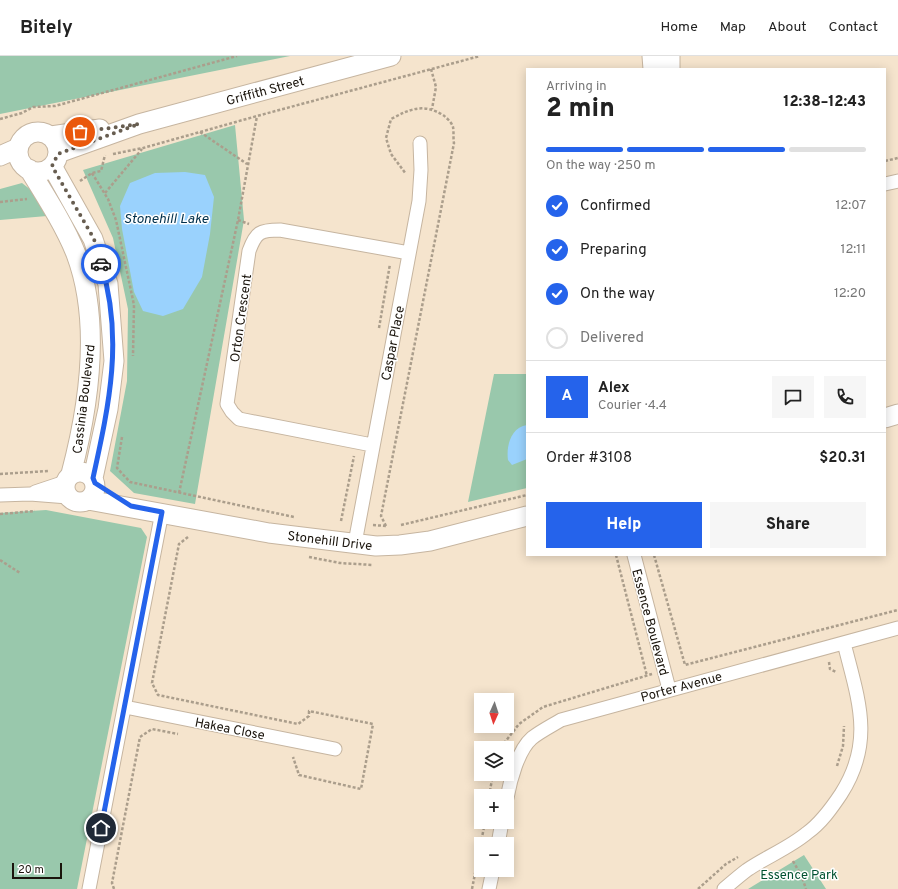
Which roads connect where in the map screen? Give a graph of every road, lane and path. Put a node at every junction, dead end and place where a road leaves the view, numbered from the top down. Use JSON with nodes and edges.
{"nodes":[{"id":1,"x":238,"y":56,"type":"edge"},
{"id":2,"x":391,"y":56,"type":"edge"},
{"id":3,"x":480,"y":56,"type":"edge"},
{"id":4,"x":652,"y":56,"type":"edge"},
{"id":5,"x":670,"y":56,"type":"edge"},
{"id":6,"x":653,"y":68,"type":"edge"},
{"id":7,"x":670,"y":68,"type":"edge"},
{"id":8,"x":431,"y":69,"type":"junction"},
{"id":9,"x":432,"y":109,"type":"dead end"},
{"id":10,"x":257,"y":116,"type":"junction"},
{"id":11,"x":0,"y":119,"type":"edge"},
{"id":12,"x":199,"y":132,"type":"junction"},
{"id":13,"x":420,"y":143,"type":"dead end"},
{"id":14,"x":143,"y":148,"type":"junction"},
{"id":15,"x":54,"y":152,"type":"junction"},
{"id":16,"x":0,"y":156,"type":"edge"},
{"id":17,"x":898,"y":158,"type":"edge"},
{"id":18,"x":22,"y":159,"type":"junction"},
{"id":19,"x":886,"y":161,"type":"edge"},
{"id":20,"x":0,"y":162,"type":"edge"},
{"id":21,"x":247,"y":164,"type":"junction"},
{"id":22,"x":92,"y":173,"type":"dead end"},
{"id":23,"x":898,"y":181,"type":"edge"},
{"id":24,"x":886,"y":184,"type":"edge"},
{"id":25,"x":105,"y":193,"type":"dead end"},
{"id":26,"x":409,"y":253,"type":"junction"},
{"id":27,"x":898,"y":414,"type":"edge"},
{"id":28,"x":886,"y":418,"type":"edge"},
{"id":29,"x":372,"y":445,"type":"junction"},
{"id":30,"x":0,"y":474,"type":"edge"},
{"id":31,"x":64,"y":481,"type":"junction"},
{"id":32,"x":92,"y":487,"type":"junction"},
{"id":33,"x":179,"y":493,"type":"dead end"},
{"id":34,"x":0,"y":496,"type":"edge"},
{"id":35,"x":38,"y":510,"type":"dead end"},
{"id":36,"x":162,"y":512,"type":"junction"},
{"id":37,"x":0,"y":514,"type":"edge"},
{"id":38,"x":526,"y":516,"type":"edge"},
{"id":39,"x":190,"y":535,"type":"dead end"},
{"id":40,"x":355,"y":543,"type":"junction"},
{"id":41,"x":616,"y":556,"type":"edge"},
{"id":42,"x":634,"y":556,"type":"edge"},
{"id":43,"x":654,"y":556,"type":"edge"},
{"id":44,"x":306,"y":557,"type":"dead end"},
{"id":45,"x":0,"y":560,"type":"edge"},
{"id":46,"x":375,"y":565,"type":"dead end"},
{"id":47,"x":20,"y":573,"type":"dead end"},
{"id":48,"x":898,"y":610,"type":"edge"},
{"id":49,"x":898,"y":628,"type":"edge"},
{"id":50,"x":820,"y":630,"type":"junction"},
{"id":51,"x":844,"y":643,"type":"junction"},
{"id":52,"x":824,"y":647,"type":"junction"},
{"id":53,"x":647,"y":676,"type":"dead end"},
{"id":54,"x":838,"y":679,"type":"dead end"},
{"id":55,"x":669,"y":689,"type":"junction"},
{"id":56,"x":125,"y":707,"type":"junction"},
{"id":57,"x":845,"y":718,"type":"dead end"},
{"id":58,"x":185,"y":736,"type":"dead end"},
{"id":59,"x":335,"y":749,"type":"dead end"},
{"id":60,"x":286,"y":755,"type":"dead end"},
{"id":61,"x":835,"y":773,"type":"dead end"},
{"id":62,"x":509,"y":789,"type":"edge"},
{"id":63,"x":483,"y":829,"type":"edge"},
{"id":64,"x":785,"y":848,"type":"junction"},
{"id":65,"x":740,"y":856,"type":"dead end"},
{"id":66,"x":492,"y":877,"type":"edge"},
{"id":67,"x":89,"y":889,"type":"edge"},
{"id":68,"x":114,"y":889,"type":"edge"},
{"id":69,"x":472,"y":889,"type":"edge"},
{"id":70,"x":489,"y":889,"type":"edge"},
{"id":71,"x":698,"y":889,"type":"edge"},
{"id":72,"x":724,"y":889,"type":"edge"},
{"id":73,"x":806,"y":889,"type":"edge"}],
"edges":[{"from":1,"to":11,"type":"path"},
{"from":2,"to":15,"type":"street","name":"Griffith Street"},
{"from":3,"to":8,"type":"path"},
{"from":4,"to":6,"type":"street"},
{"from":5,"to":7,"type":"street"},
{"from":8,"to":9,"type":"path"},
{"from":8,"to":10,"type":"path"},
{"from":10,"to":12,"type":"path"},
{"from":10,"to":21,"type":"path"},
{"from":12,"to":14,"type":"path"},
{"from":12,"to":21,"type":"path"},
{"from":13,"to":26,"type":"street","name":"Caspar Place"},
{"from":14,"to":22,"type":"path"},
{"from":14,"to":25,"type":"path"},
{"from":15,"to":18,"type":"street"},
{"from":15,"to":18,"type":"street"},
{"from":15,"to":32,"type":"street","name":"Cassinia Boulevard"},
{"from":16,"to":18,"type":"street"},
{"from":17,"to":19,"type":"path"},
{"from":18,"to":20,"type":"street"},
{"from":18,"to":31,"type":"street","name":"Cassinia Boulevard"},
{"from":21,"to":33,"type":"path"},
{"from":23,"to":24,"type":"street"},
{"from":26,"to":29,"type":"street","name":"Caspar Place"},
{"from":26,"to":29,"type":"street","name":"Orton Crescent"},
{"from":27,"to":28,"type":"street"},
{"from":29,"to":40,"type":"street","name":"Caspar Place"},
{"from":30,"to":31,"type":"path"},
{"from":31,"to":32,"type":"street"},
{"from":31,"to":32,"type":"street"},
{"from":31,"to":34,"type":"street"},
{"from":32,"to":36,"type":"street","name":"Stonehill Drive"},
{"from":35,"to":37,"type":"path"},
{"from":36,"to":40,"type":"street","name":"Stonehill Drive"},
{"from":36,"to":56,"type":"street"},
{"from":38,"to":40,"type":"street","name":"Stonehill Drive"},
{"from":39,"to":60,"type":"path"},
{"from":41,"to":53,"type":"path"},
{"from":42,"to":55,"type":"street","name":"Essence Boulevard"},
{"from":43,"to":50,"type":"path"},
{"from":44,"to":46,"type":"path"},
{"from":45,"to":47,"type":"path"},
{"from":48,"to":50,"type":"path"},
{"from":49,"to":51,"type":"street","name":"Porter Avenue"},
{"from":50,"to":52,"type":"path"},
{"from":51,"to":52,"type":"street","name":"Porter Avenue"},
{"from":51,"to":64,"type":"street"},
{"from":52,"to":54,"type":"path"},
{"from":52,"to":55,"type":"street","name":"Porter Avenue"},
{"from":55,"to":62,"type":"street","name":"Porter Avenue"},
{"from":56,"to":59,"type":"street","name":"Hakea Close"},
{"from":56,"to":67,"type":"street"},
{"from":57,"to":61,"type":"path"},
{"from":58,"to":68,"type":"path"},
{"from":63,"to":69,"type":"path"},
{"from":64,"to":72,"type":"street"},
{"from":64,"to":73,"type":"path"},
{"from":65,"to":71,"type":"path"},
{"from":66,"to":70,"type":"street"}]}
